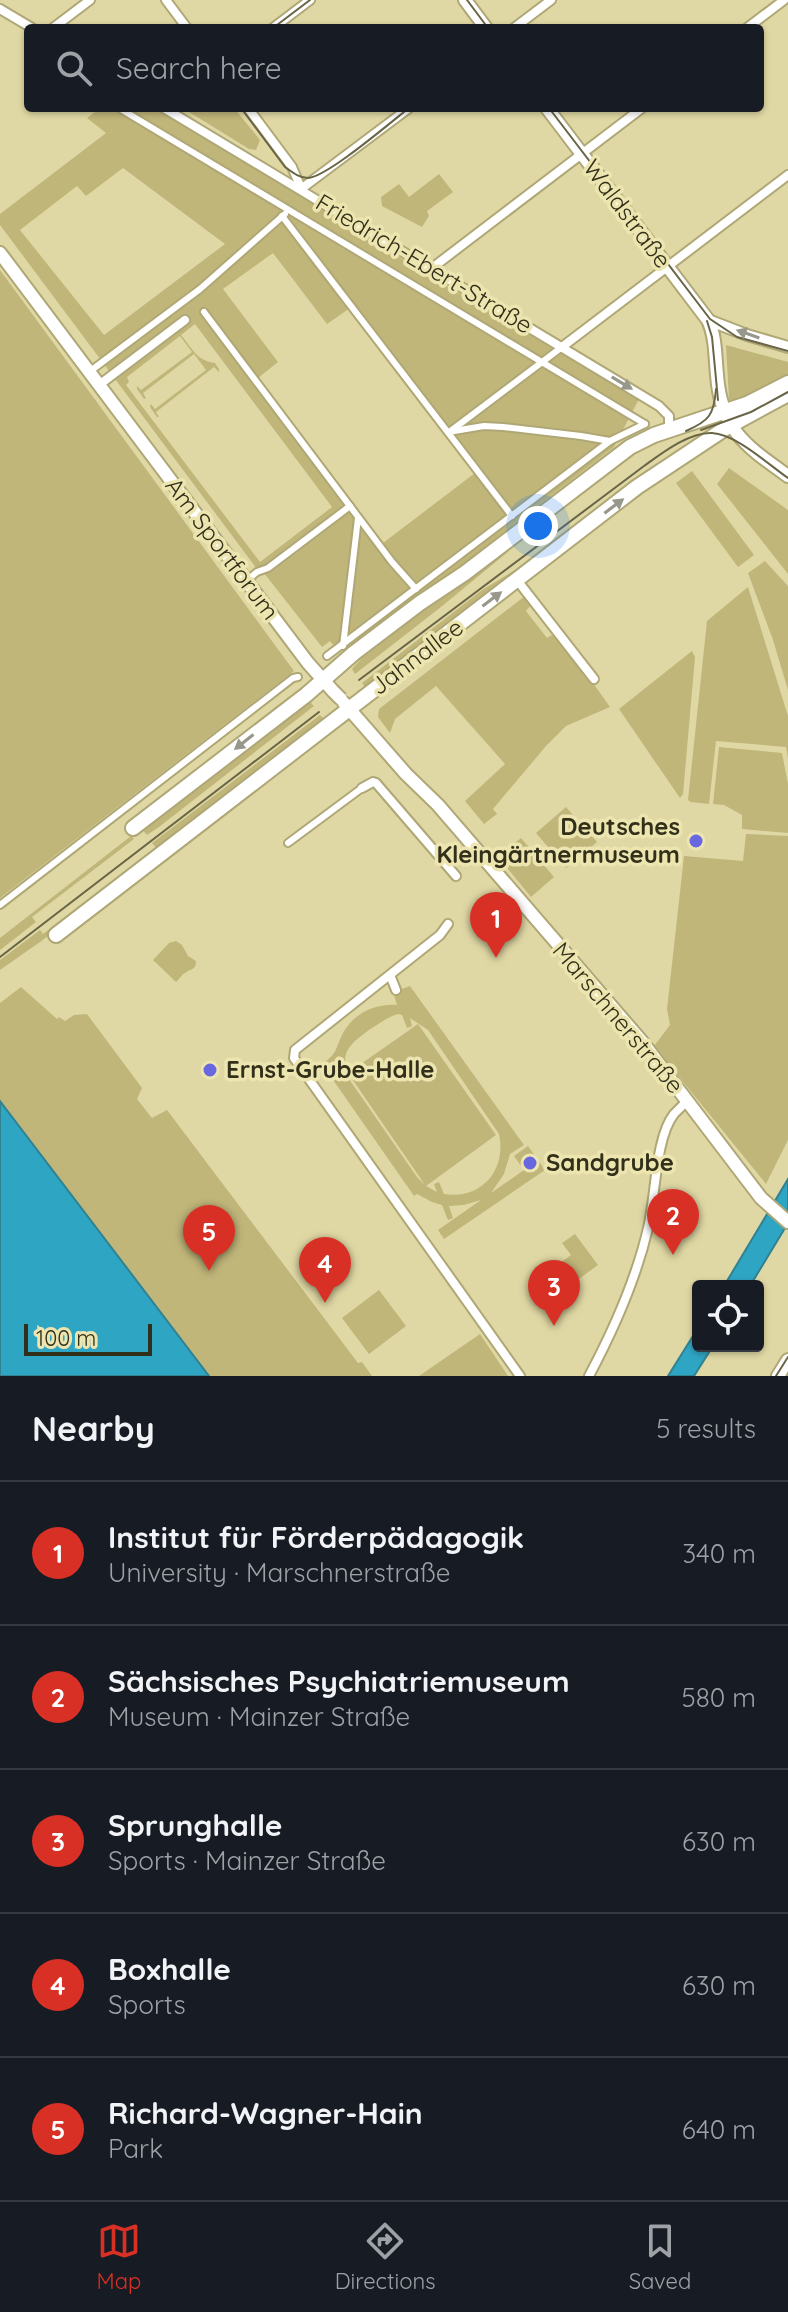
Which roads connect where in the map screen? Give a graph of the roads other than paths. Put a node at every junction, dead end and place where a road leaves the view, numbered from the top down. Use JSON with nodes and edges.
{"nodes":[{"id":1,"x":90,"y":0,"type":"edge"},
{"id":2,"x":166,"y":0,"type":"edge"},
{"id":3,"x":310,"y":0,"type":"edge"},
{"id":4,"x":465,"y":0,"type":"edge"},
{"id":5,"x":551,"y":0,"type":"edge"},
{"id":6,"x":784,"y":0,"type":"edge"},
{"id":7,"x":0,"y":9,"type":"edge"},
{"id":8,"x":25,"y":24,"type":"edge"},
{"id":9,"x":58,"y":24,"type":"edge"},
{"id":10,"x":184,"y":24,"type":"edge"},
{"id":11,"x":278,"y":24,"type":"edge"},
{"id":12,"x":483,"y":24,"type":"edge"},
{"id":13,"x":519,"y":24,"type":"edge"},
{"id":14,"x":752,"y":24,"type":"edge"},
{"id":15,"x":126,"y":112,"type":"edge"},
{"id":16,"x":171,"y":112,"type":"edge"},
{"id":17,"x":251,"y":112,"type":"edge"},
{"id":18,"x":404,"y":112,"type":"edge"},
{"id":19,"x":550,"y":112,"type":"edge"},
{"id":20,"x":637,"y":112,"type":"edge"},
{"id":21,"x":582,"y":154,"type":"junction"},
{"id":22,"x":788,"y":175,"type":"edge"},
{"id":23,"x":304,"y":191,"type":"junction"},
{"id":24,"x":290,"y":209,"type":"junction"},
{"id":25,"x":282,"y":216,"type":"junction"},
{"id":26,"x":0,"y":253,"type":"edge"},
{"id":27,"x":667,"y":267,"type":"junction"},
{"id":28,"x":432,"y":268,"type":"junction"},
{"id":29,"x":204,"y":312,"type":"dead end"},
{"id":30,"x":185,"y":320,"type":"dead end"},
{"id":31,"x":708,"y":320,"type":"junction"},
{"id":32,"x":562,"y":347,"type":"junction"},
{"id":33,"x":788,"y":347,"type":"edge"},
{"id":34,"x":542,"y":362,"type":"junction"},
{"id":35,"x":89,"y":372,"type":"junction"},
{"id":36,"x":788,"y":383,"type":"edge"},
{"id":37,"x":99,"y":385,"type":"junction"},
{"id":38,"x":788,"y":394,"type":"edge"},
{"id":39,"x":723,"y":412,"type":"junction"},
{"id":40,"x":730,"y":426,"type":"junction"},
{"id":41,"x":669,"y":430,"type":"junction"},
{"id":42,"x":447,"y":433,"type":"junction"},
{"id":43,"x":610,"y":441,"type":"junction"},
{"id":44,"x":788,"y":476,"type":"edge"},
{"id":45,"x":351,"y":505,"type":"junction"},
{"id":46,"x":512,"y":516,"type":"junction"},
{"id":47,"x":358,"y":517,"type":"junction"},
{"id":48,"x":517,"y":580,"type":"junction"},
{"id":49,"x":246,"y":581,"type":"junction"},
{"id":50,"x":416,"y":589,"type":"junction"},
{"id":51,"x":343,"y":646,"type":"junction"},
{"id":52,"x":327,"y":656,"type":"dead end"},
{"id":53,"x":298,"y":677,"type":"dead end"},
{"id":54,"x":594,"y":679,"type":"dead end"},
{"id":55,"x":337,"y":695,"type":"junction"},
{"id":56,"x":239,"y":709,"type":"dead end"},
{"id":57,"x":245,"y":716,"type":"junction"},
{"id":58,"x":362,"y":788,"type":"joint"},
{"id":59,"x":133,"y":828,"type":"dead end"},
{"id":60,"x":288,"y":843,"type":"dead end"},
{"id":61,"x":30,"y":869,"type":"dead end"},
{"id":62,"x":456,"y":876,"type":"dead end"},
{"id":63,"x":37,"y":877,"type":"junction"},
{"id":64,"x":0,"y":905,"type":"edge"},
{"id":65,"x":448,"y":924,"type":"dead end"},
{"id":66,"x":56,"y":935,"type":"dead end"},
{"id":67,"x":390,"y":975,"type":"junction"},
{"id":68,"x":396,"y":990,"type":"dead end"},
{"id":69,"x":687,"y":1101,"type":"junction"},
{"id":70,"x":788,"y":1222,"type":"edge"},
{"id":71,"x":788,"y":1360,"type":"edge"},
{"id":72,"x":520,"y":1376,"type":"edge"},
{"id":73,"x":589,"y":1376,"type":"edge"},
{"id":74,"x":778,"y":1376,"type":"edge"}],
"edges":[{"from":1,"to":9,"type":"street"},
{"from":2,"to":10,"type":"street"},
{"from":3,"to":11,"type":"street"},
{"from":4,"to":12,"type":"main road"},
{"from":5,"to":13,"type":"street"},
{"from":6,"to":14,"type":"street"},
{"from":7,"to":8,"type":"street"},
{"from":15,"to":24,"type":"street","name":"Friedrich-Ebert-Straße"},
{"from":16,"to":23,"type":"street","name":"Friedrich-Ebert-Straße"},
{"from":17,"to":23,"type":"street"},
{"from":18,"to":23,"type":"street"},
{"from":19,"to":21,"type":"main road","name":"Waldstraße"},
{"from":20,"to":21,"type":"street"},
{"from":21,"to":27,"type":"main road","name":"Waldstraße"},
{"from":21,"to":28,"type":"street"},
{"from":22,"to":27,"type":"street"},
{"from":23,"to":28,"type":"street","name":"Friedrich-Ebert-Straße"},
{"from":24,"to":25,"type":"street"},
{"from":24,"to":34,"type":"street","name":"Friedrich-Ebert-Straße"},
{"from":25,"to":35,"type":"street"},
{"from":25,"to":42,"type":"street"},
{"from":26,"to":35,"type":"main road","name":"Am Sportforum"},
{"from":27,"to":31,"type":"main road","name":"Waldstraße"},
{"from":27,"to":32,"type":"street"},
{"from":28,"to":32,"type":"street","name":"Friedrich-Ebert-Straße"},
{"from":29,"to":45,"type":"street"},
{"from":30,"to":37,"type":"street"},
{"from":33,"to":31,"type":"street","one_way":true},
{"from":31,"to":39,"type":"main road","name":"Waldstraße"},
{"from":32,"to":34,"type":"street"},
{"from":32,"to":41,"type":"street","name":"Friedrich-Ebert-Straße","one_way":true},
{"from":34,"to":42,"type":"street"},
{"from":34,"to":43,"type":"street","name":"Friedrich-Ebert-Straße"},
{"from":35,"to":37,"type":"main road","name":"Am Sportforum"},
{"from":36,"to":39,"type":"main road","name":"Jahnallee"},
{"from":37,"to":49,"type":"main road","name":"Am Sportforum"},
{"from":38,"to":40,"type":"main road","name":"Jahnallee"},
{"from":39,"to":40,"type":"main road"},
{"from":39,"to":41,"type":"main road","name":"Jahnallee"},
{"from":40,"to":44,"type":"main road"},
{"from":48,"to":40,"type":"main road","name":"Jahnallee","one_way":true},
{"from":41,"to":55,"type":"main road","name":"Jahnallee"},
{"from":42,"to":43,"type":"street"},
{"from":42,"to":46,"type":"street"},
{"from":43,"to":46,"type":"street"},
{"from":45,"to":47,"type":"street"},
{"from":45,"to":49,"type":"street"},
{"from":46,"to":50,"type":"street"},
{"from":47,"to":50,"type":"street"},
{"from":47,"to":51,"type":"street"},
{"from":48,"to":54,"type":"street"},
{"from":55,"to":48,"type":"main road","name":"Jahnallee","one_way":true},
{"from":49,"to":55,"type":"main road","name":"Am Sportforum"},
{"from":50,"to":51,"type":"street"},
{"from":51,"to":52,"type":"street"},
{"from":53,"to":57,"type":"street"},
{"from":55,"to":59,"type":"main road","name":"Jahnallee","one_way":true},
{"from":55,"to":66,"type":"main road","name":"Jahnallee"},
{"from":55,"to":69,"type":"main road","name":"Marschnerstraße"},
{"from":56,"to":57,"type":"street"},
{"from":57,"to":63,"type":"street"},
{"from":58,"to":60,"type":"street"},
{"from":58,"to":62,"type":"street"},
{"from":61,"to":63,"type":"street"},
{"from":63,"to":64,"type":"street"},
{"from":65,"to":67,"type":"street"},
{"from":67,"to":68,"type":"street"},
{"from":67,"to":72,"type":"street"},
{"from":69,"to":70,"type":"main road","name":"Marschnerstraße"},
{"from":69,"to":73,"type":"street"},
{"from":71,"to":74,"type":"main road"}]}
